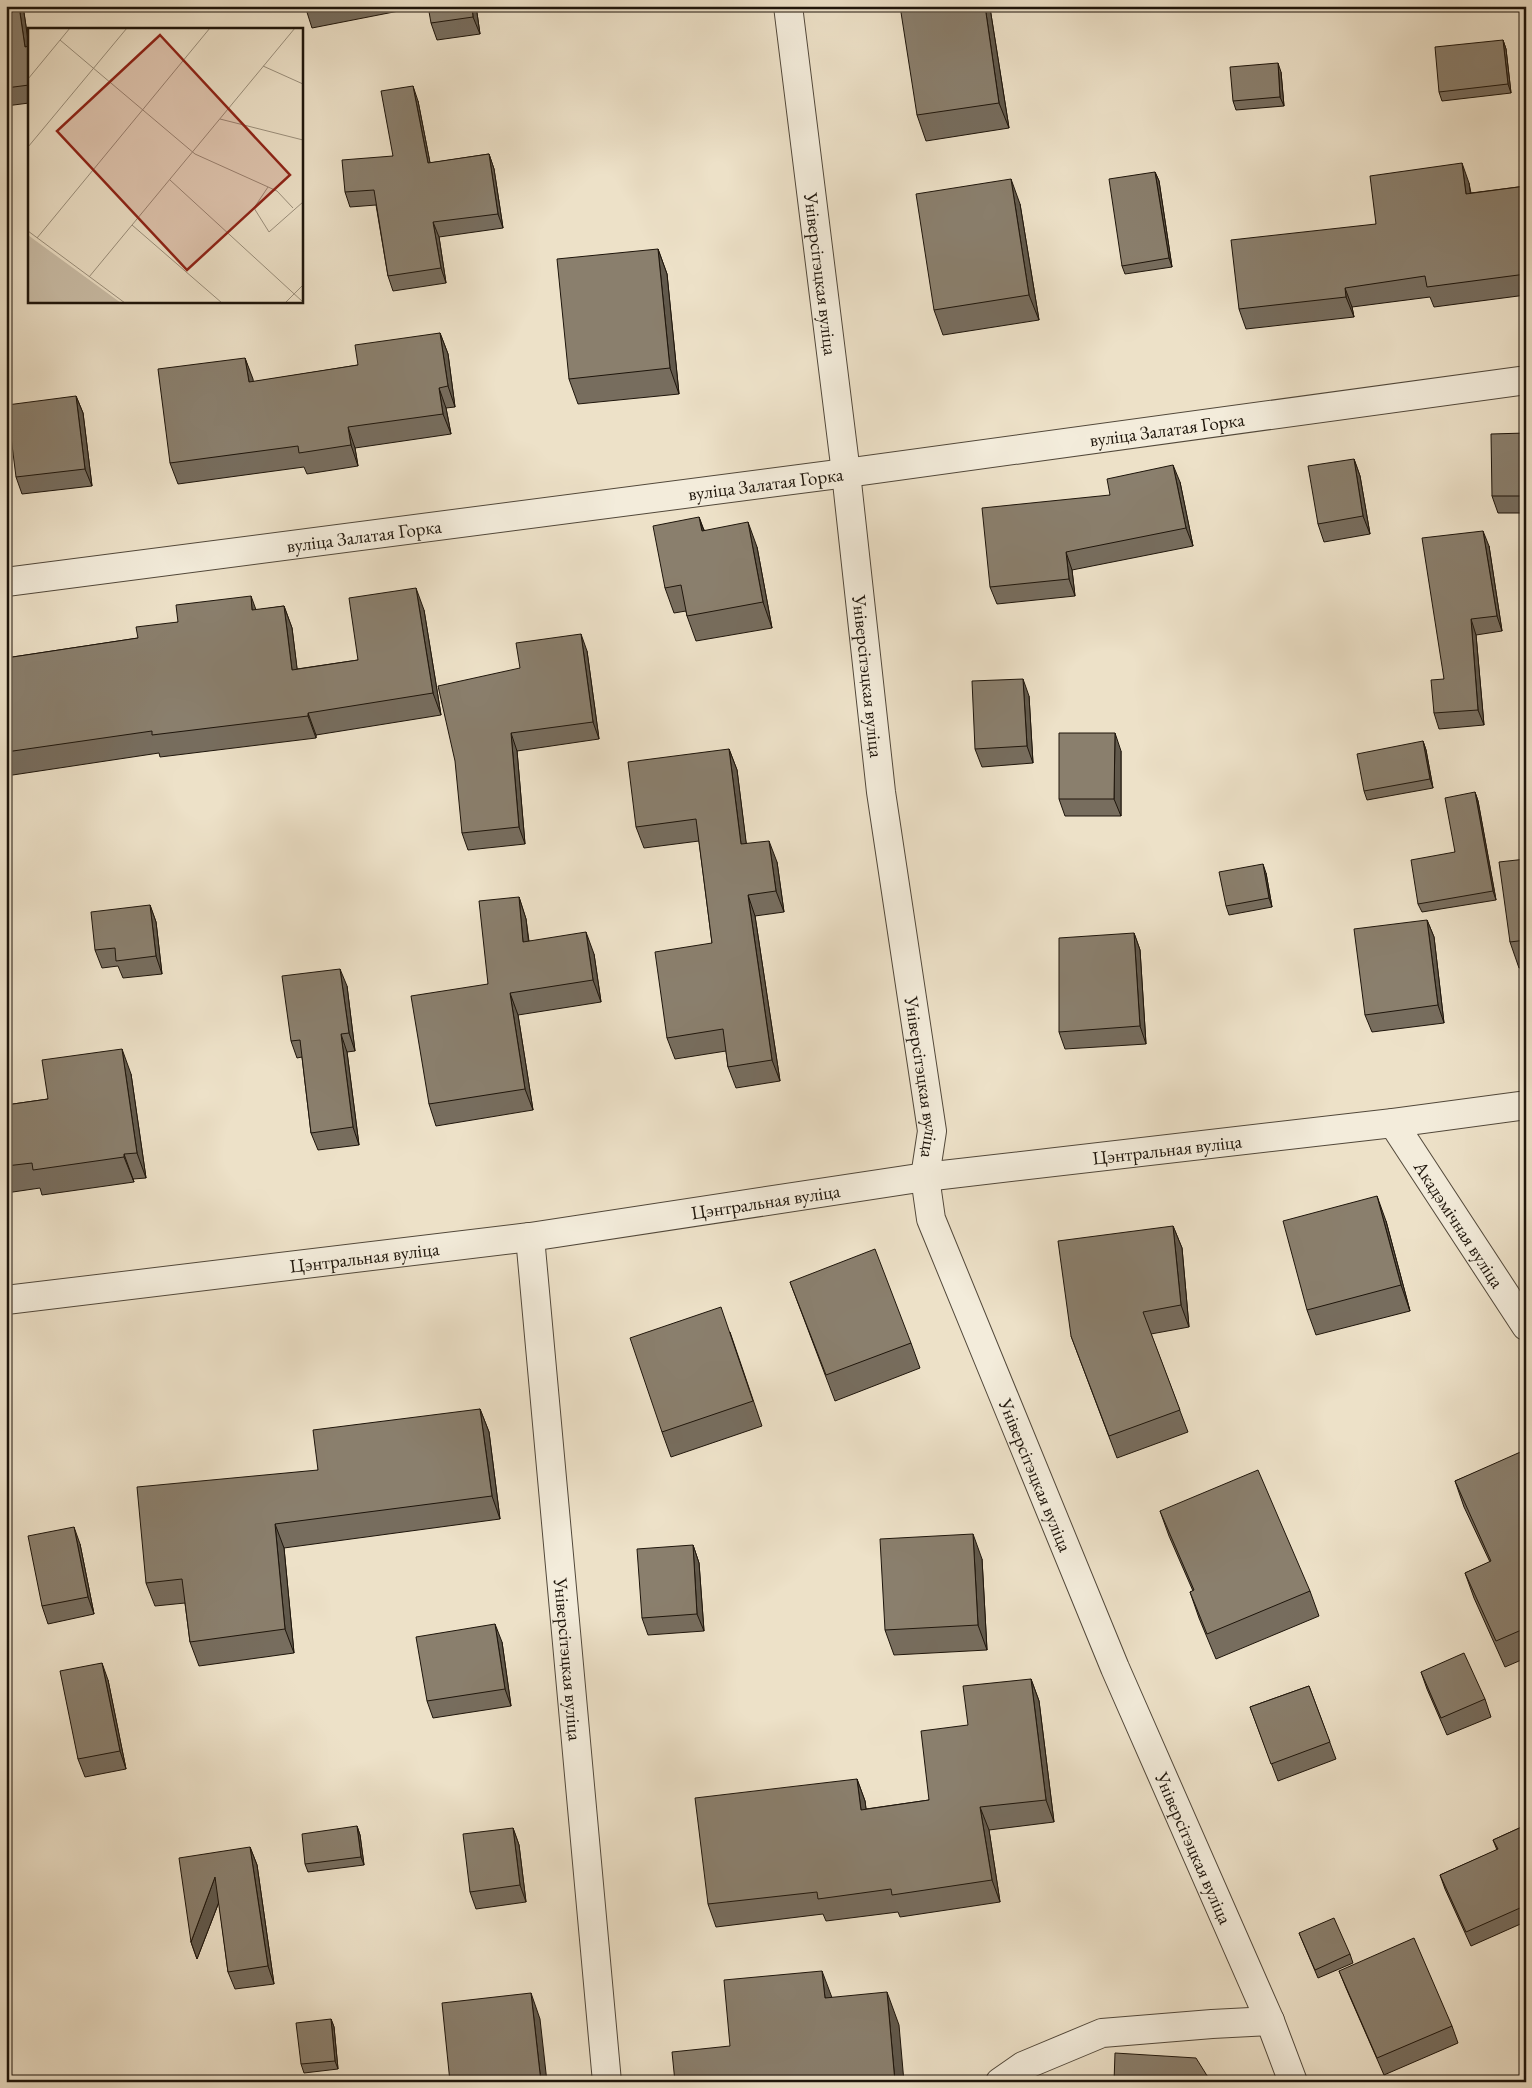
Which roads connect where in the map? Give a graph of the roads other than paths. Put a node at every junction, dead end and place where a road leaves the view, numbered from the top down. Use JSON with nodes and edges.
{"nodes":[{"id":1,"x":788,"y":6,"type":"edge"},
{"id":2,"x":1526,"y":380,"type":"edge"},
{"id":3,"x":846,"y":473,"type":"junction"},
{"id":4,"x":6,"y":582,"type":"edge"},
{"id":5,"x":1526,"y":1105,"type":"edge"},
{"id":6,"x":1393,"y":1123,"type":"junction"},
{"id":7,"x":925,"y":1177,"type":"junction"},
{"id":8,"x":530,"y":1237,"type":"junction"},
{"id":9,"x":6,"y":1300,"type":"edge"},
{"id":10,"x":1526,"y":1326,"type":"edge"},
{"id":11,"x":1270,"y":2021,"type":"junction"},
{"id":12,"x":607,"y":2082,"type":"edge"},
{"id":13,"x":1000,"y":2082,"type":"edge"},
{"id":14,"x":1293,"y":2082,"type":"edge"}],
"edges":[{"from":1,"to":3,"type":"street","name":"Універсітэцкая вуліца"},
{"from":2,"to":3,"type":"street","name":"вуліца Залатая Горка"},
{"from":3,"to":4,"type":"street","name":"вуліца Залатая Горка"},
{"from":3,"to":7,"type":"street","name":"Універсітэцкая вуліца"},
{"from":5,"to":6,"type":"street","name":"Цэнтральная вуліца"},
{"from":6,"to":7,"type":"street","name":"Цэнтральная вуліца"},
{"from":6,"to":10,"type":"street","name":"Акадэмічная вуліца"},
{"from":7,"to":8,"type":"street","name":"Цэнтральная вуліца"},
{"from":7,"to":11,"type":"street","name":"Універсітэцкая вуліца"},
{"from":8,"to":9,"type":"street","name":"Цэнтральная вуліца"},
{"from":8,"to":12,"type":"street","name":"Універсітэцкая вуліца"},
{"from":11,"to":13,"type":"street"},
{"from":11,"to":14,"type":"street","name":"Універсітэцкая вуліца"}]}
